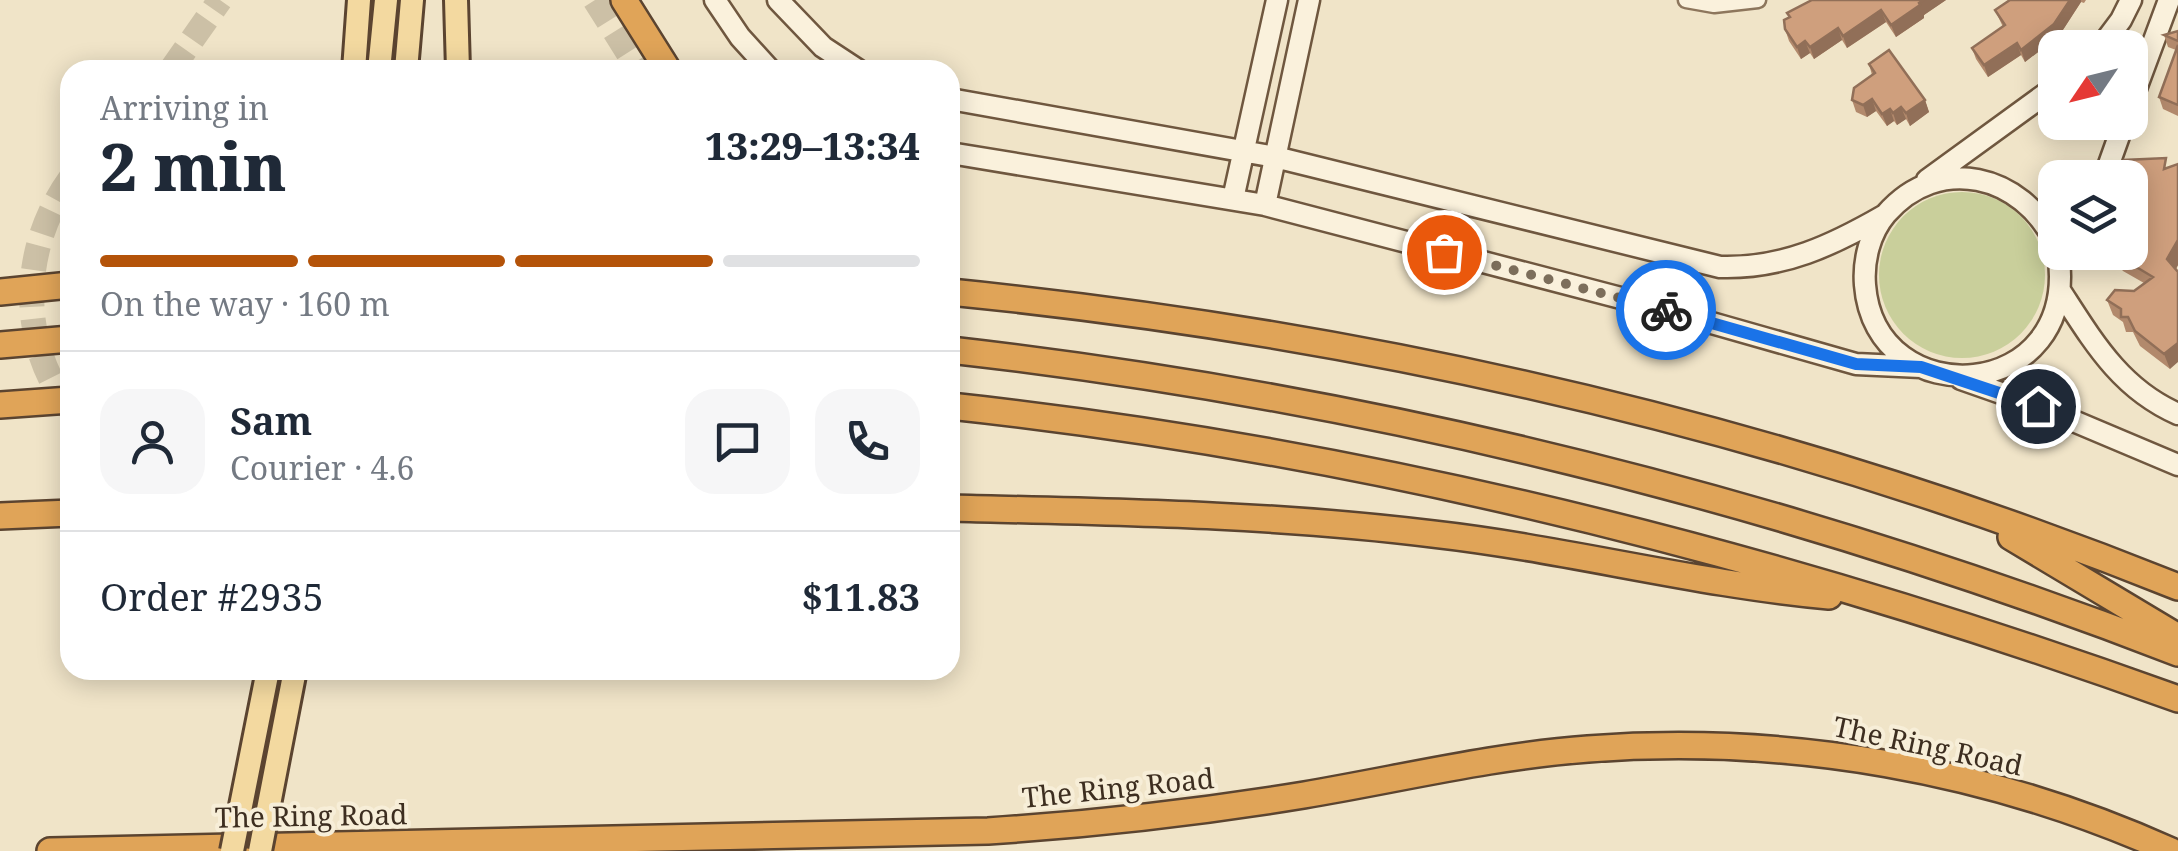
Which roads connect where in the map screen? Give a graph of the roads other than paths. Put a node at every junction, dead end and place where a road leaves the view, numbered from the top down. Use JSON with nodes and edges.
{"nodes":[{"id":1,"x":358,"y":0,"type":"edge"},
{"id":2,"x":386,"y":0,"type":"edge"},
{"id":3,"x":412,"y":0,"type":"edge"},
{"id":4,"x":456,"y":0,"type":"edge"},
{"id":5,"x":624,"y":0,"type":"edge"},
{"id":6,"x":715,"y":0,"type":"edge"},
{"id":7,"x":778,"y":0,"type":"edge"},
{"id":8,"x":1278,"y":0,"type":"edge"},
{"id":9,"x":1309,"y":0,"type":"edge"},
{"id":10,"x":1686,"y":0,"type":"edge"},
{"id":11,"x":1758,"y":0,"type":"edge"},
{"id":12,"x":2131,"y":0,"type":"edge"},
{"id":13,"x":2168,"y":0,"type":"edge"},
{"id":14,"x":2112,"y":30,"type":"edge"},
{"id":15,"x":2148,"y":56,"type":"edge"},
{"id":16,"x":355,"y":60,"type":"edge"},
{"id":17,"x":381,"y":60,"type":"edge"},
{"id":18,"x":407,"y":60,"type":"edge"},
{"id":19,"x":456,"y":60,"type":"edge"},
{"id":20,"x":662,"y":60,"type":"edge"},
{"id":21,"x":761,"y":60,"type":"edge"},
{"id":22,"x":842,"y":60,"type":"edge"},
{"id":23,"x":2038,"y":99,"type":"edge"},
{"id":24,"x":960,"y":102,"type":"edge"},
{"id":25,"x":1245,"y":152,"type":"junction"},
{"id":26,"x":960,"y":155,"type":"edge"},
{"id":27,"x":1275,"y":157,"type":"junction"},
{"id":28,"x":1911,"y":192,"type":"junction"},
{"id":29,"x":1233,"y":199,"type":"junction"},
{"id":30,"x":1266,"y":205,"type":"junction"},
{"id":31,"x":2038,"y":214,"type":"edge"},
{"id":32,"x":1886,"y":215,"type":"junction"},
{"id":33,"x":2060,"y":270,"type":"edge"},
{"id":34,"x":2067,"y":270,"type":"edge"},
{"id":35,"x":2062,"y":285,"type":"junction"},
{"id":36,"x":60,"y":287,"type":"edge"},
{"id":37,"x":0,"y":292,"type":"edge"},
{"id":38,"x":960,"y":293,"type":"edge"},
{"id":39,"x":60,"y":339,"type":"edge"},
{"id":40,"x":0,"y":345,"type":"edge"},
{"id":41,"x":960,"y":351,"type":"edge"},
{"id":42,"x":1921,"y":367,"type":"junction"},
{"id":43,"x":1954,"y":376,"type":"junction"},
{"id":44,"x":60,"y":401,"type":"edge"},
{"id":45,"x":0,"y":406,"type":"edge"},
{"id":46,"x":960,"y":407,"type":"edge"},
{"id":47,"x":2178,"y":414,"type":"edge"},
{"id":48,"x":2178,"y":465,"type":"edge"},
{"id":49,"x":960,"y":508,"type":"edge"},
{"id":50,"x":1965,"y":509,"type":"junction"},
{"id":51,"x":60,"y":513,"type":"edge"},
{"id":52,"x":0,"y":516,"type":"edge"},
{"id":53,"x":2178,"y":587,"type":"edge"},
{"id":54,"x":1874,"y":598,"type":"junction"},
{"id":55,"x":2178,"y":638,"type":"edge"},
{"id":56,"x":2178,"y":653,"type":"edge"},
{"id":57,"x":266,"y":680,"type":"edge"},
{"id":58,"x":292,"y":680,"type":"edge"},
{"id":59,"x":2178,"y":699,"type":"edge"},
{"id":60,"x":710,"y":838,"type":"junction"},
{"id":61,"x":50,"y":851,"type":"edge"},
{"id":62,"x":232,"y":851,"type":"edge"},
{"id":63,"x":260,"y":851,"type":"edge"},
{"id":64,"x":664,"y":851,"type":"edge"},
{"id":65,"x":2171,"y":851,"type":"edge"}],
"edges":[{"from":1,"to":16,"type":"main road"},
{"from":2,"to":17,"type":"main road"},
{"from":3,"to":18,"type":"main road"},
{"from":4,"to":19,"type":"main road"},
{"from":5,"to":20,"type":"highway"},
{"from":6,"to":21,"type":"street"},
{"from":7,"to":22,"type":"street"},
{"from":8,"to":25,"type":"street"},
{"from":9,"to":27,"type":"street"},
{"from":10,"to":11,"type":"street"},
{"from":12,"to":14,"type":"street"},
{"from":13,"to":15,"type":"street"},
{"from":23,"to":28,"type":"street"},
{"from":24,"to":25,"type":"street"},
{"from":25,"to":27,"type":"street"},
{"from":25,"to":29,"type":"street"},
{"from":26,"to":29,"type":"street"},
{"from":27,"to":30,"type":"street"},
{"from":27,"to":32,"type":"street"},
{"from":28,"to":31,"type":"street"},
{"from":28,"to":32,"type":"street"},
{"from":29,"to":30,"type":"street"},
{"from":30,"to":42,"type":"street"},
{"from":32,"to":42,"type":"street"},
{"from":33,"to":35,"type":"street"},
{"from":34,"to":35,"type":"street"},
{"from":35,"to":43,"type":"street"},
{"from":35,"to":47,"type":"street"},
{"from":36,"to":37,"type":"highway"},
{"from":38,"to":50,"type":"highway"},
{"from":39,"to":40,"type":"highway"},
{"from":41,"to":56,"type":"highway"},
{"from":42,"to":43,"type":"street"},
{"from":43,"to":48,"type":"street"},
{"from":44,"to":45,"type":"highway"},
{"from":46,"to":54,"type":"highway"},
{"from":49,"to":54,"type":"highway"},
{"from":50,"to":53,"type":"highway"},
{"from":50,"to":55,"type":"highway"},
{"from":51,"to":52,"type":"highway"},
{"from":54,"to":59,"type":"highway"},
{"from":57,"to":62,"type":"main road","bridge":true},
{"from":58,"to":63,"type":"main road","bridge":true},
{"from":60,"to":61,"type":"highway","name":"The Ring Road"},
{"from":60,"to":64,"type":"highway"},
{"from":60,"to":65,"type":"highway","name":"The Ring Road"}]}
